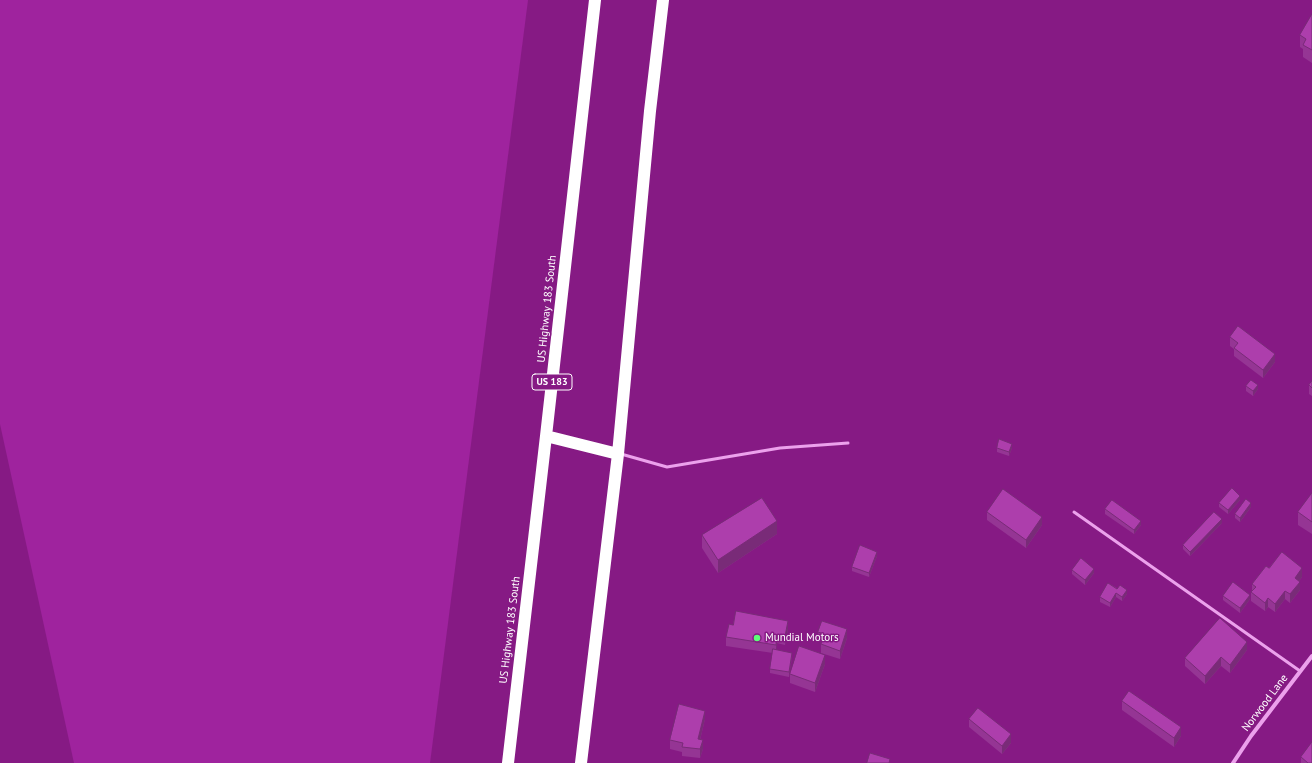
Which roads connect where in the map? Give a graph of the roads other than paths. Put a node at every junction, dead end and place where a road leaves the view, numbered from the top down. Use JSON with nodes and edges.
{"nodes":[{"id":1,"x":595,"y":0,"type":"edge"},
{"id":2,"x":663,"y":0,"type":"edge"},
{"id":3,"x":546,"y":436,"type":"junction"},
{"id":4,"x":848,"y":443,"type":"dead end"},
{"id":5,"x":618,"y":454,"type":"junction"},
{"id":6,"x":1074,"y":512,"type":"dead end"},
{"id":7,"x":1312,"y":656,"type":"edge"},
{"id":8,"x":1300,"y":672,"type":"junction"},
{"id":9,"x":508,"y":763,"type":"edge"},
{"id":10,"x":581,"y":763,"type":"edge"},
{"id":11,"x":1233,"y":763,"type":"edge"}],
"edges":[{"from":1,"to":3,"type":"highway","name":"US Highway 183 South","number":"US 183"},
{"from":2,"to":5,"type":"highway"},
{"from":3,"to":5,"type":"highway"},
{"from":3,"to":9,"type":"highway","name":"US Highway 183 South","number":"US 183"},
{"from":4,"to":5,"type":"lane"},
{"from":5,"to":10,"type":"highway"},
{"from":6,"to":8,"type":"lane"},
{"from":7,"to":8,"type":"street","name":"Norwood Lane"},
{"from":8,"to":11,"type":"street","name":"Norwood Lane"}]}
